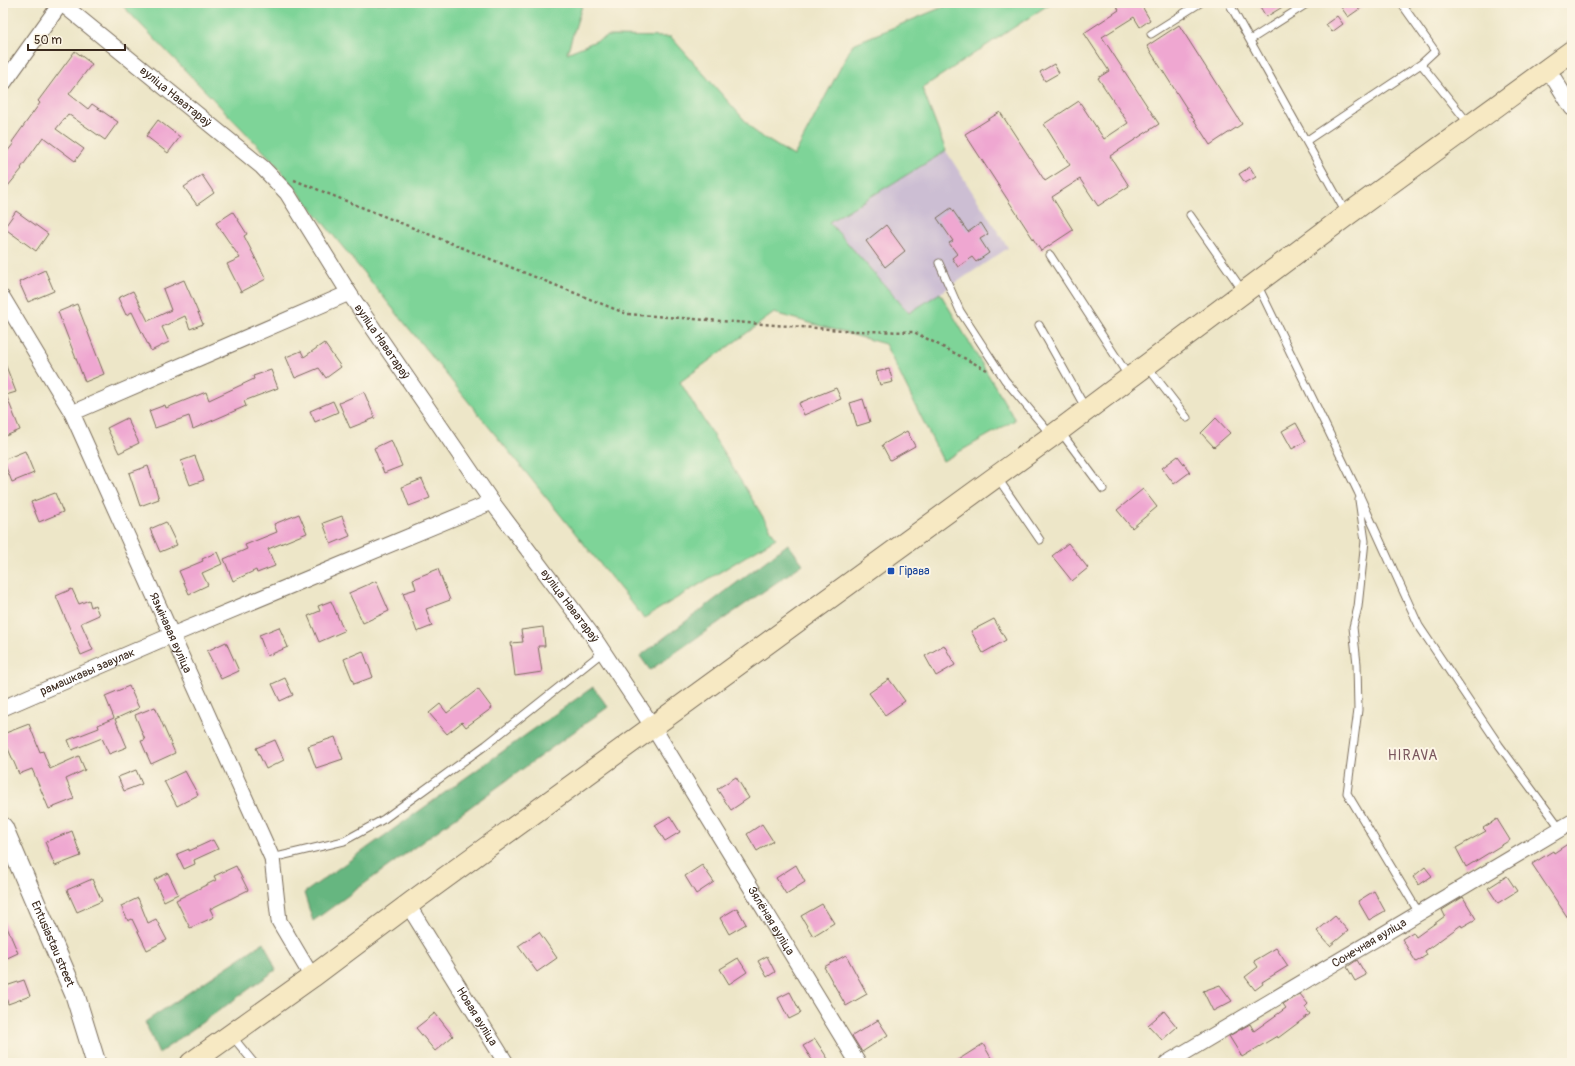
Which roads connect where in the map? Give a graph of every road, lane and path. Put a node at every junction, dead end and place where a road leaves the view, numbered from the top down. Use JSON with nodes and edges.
{"nodes":[{"id":1,"x":61,"y":3,"type":"edge"},
{"id":2,"x":1200,"y":3,"type":"edge"},
{"id":3,"x":1229,"y":3,"type":"edge"},
{"id":4,"x":1308,"y":3,"type":"edge"},
{"id":5,"x":1401,"y":3,"type":"edge"},
{"id":6,"x":1151,"y":34,"type":"dead end"},
{"id":7,"x":1250,"y":40,"type":"junction"},
{"id":8,"x":1572,"y":51,"type":"edge"},
{"id":9,"x":1421,"y":64,"type":"junction"},
{"id":10,"x":1548,"y":69,"type":"junction"},
{"id":11,"x":3,"y":84,"type":"edge"},
{"id":12,"x":1572,"y":108,"type":"edge"},
{"id":13,"x":1470,"y":126,"type":"junction"},
{"id":14,"x":1306,"y":141,"type":"junction"},
{"id":15,"x":291,"y":179,"type":"dead end"},
{"id":16,"x":1190,"y":215,"type":"dead end"},
{"id":17,"x":1347,"y":215,"type":"junction"},
{"id":18,"x":1050,"y":255,"type":"dead end"},
{"id":19,"x":939,"y":263,"type":"dead end"},
{"id":20,"x":1251,"y":288,"type":"junction"},
{"id":21,"x":349,"y":293,"type":"junction"},
{"id":22,"x":3,"y":298,"type":"edge"},
{"id":23,"x":1039,"y":325,"type":"dead end"},
{"id":24,"x":1147,"y":366,"type":"junction"},
{"id":25,"x":1130,"y":379,"type":"junction"},
{"id":26,"x":1005,"y":380,"type":"junction"},
{"id":27,"x":1087,"y":411,"type":"junction"},
{"id":28,"x":72,"y":413,"type":"junction"},
{"id":29,"x":1187,"y":418,"type":"dead end"},
{"id":30,"x":1056,"y":434,"type":"junction"},
{"id":31,"x":997,"y":477,"type":"junction"},
{"id":32,"x":1104,"y":489,"type":"dead end"},
{"id":33,"x":1358,"y":492,"type":"junction"},
{"id":34,"x":492,"y":502,"type":"junction"},
{"id":35,"x":1040,"y":540,"type":"dead end"},
{"id":36,"x":172,"y":635,"type":"junction"},
{"id":37,"x":603,"y":652,"type":"junction"},
{"id":38,"x":3,"y":708,"type":"edge"},
{"id":39,"x":653,"y":727,"type":"junction"},
{"id":40,"x":684,"y":778,"type":"joint"},
{"id":41,"x":1566,"y":826,"type":"edge"},
{"id":42,"x":3,"y":827,"type":"edge"},
{"id":43,"x":272,"y":858,"type":"junction"},
{"id":44,"x":408,"y":905,"type":"junction"},
{"id":45,"x":1419,"y":913,"type":"junction"},
{"id":46,"x":312,"y":977,"type":"junction"},
{"id":47,"x":230,"y":1035,"type":"junction"},
{"id":48,"x":96,"y":1063,"type":"edge"},
{"id":49,"x":191,"y":1063,"type":"edge"},
{"id":50,"x":254,"y":1063,"type":"edge"},
{"id":51,"x":506,"y":1063,"type":"edge"},
{"id":52,"x":858,"y":1063,"type":"edge"},
{"id":53,"x":1167,"y":1063,"type":"edge"}],
"edges":[{"from":1,"to":11,"type":"street"},
{"from":1,"to":21,"type":"street","name":"вуліца Наватараў"},
{"from":2,"to":6,"type":"lane"},
{"from":3,"to":7,"type":"lane"},
{"from":4,"to":7,"type":"lane"},
{"from":5,"to":9,"type":"lane"},
{"from":7,"to":14,"type":"lane"},
{"from":8,"to":10,"type":"main road"},
{"from":9,"to":13,"type":"lane"},
{"from":9,"to":14,"type":"lane"},
{"from":10,"to":12,"type":"street"},
{"from":10,"to":13,"type":"main road"},
{"from":13,"to":17,"type":"main road"},
{"from":14,"to":17,"type":"lane"},
{"from":15,"to":26,"type":"path"},
{"from":16,"to":20,"type":"lane"},
{"from":17,"to":20,"type":"main road"},
{"from":18,"to":25,"type":"lane"},
{"from":19,"to":26,"type":"lane"},
{"from":20,"to":24,"type":"main road"},
{"from":20,"to":33,"type":"lane"},
{"from":21,"to":28,"type":"street"},
{"from":21,"to":34,"type":"street","name":"вуліца Наватараў"},
{"from":22,"to":28,"type":"street","name":"Язмінавая вуліца"},
{"from":23,"to":27,"type":"lane"},
{"from":24,"to":25,"type":"main road"},
{"from":24,"to":29,"type":"lane"},
{"from":25,"to":27,"type":"main road"},
{"from":26,"to":30,"type":"lane"},
{"from":27,"to":30,"type":"main road"},
{"from":28,"to":36,"type":"street","name":"Язмінавая вуліца"},
{"from":30,"to":31,"type":"main road"},
{"from":30,"to":32,"type":"lane"},
{"from":31,"to":35,"type":"lane"},
{"from":31,"to":39,"type":"main road"},
{"from":33,"to":41,"type":"lane"},
{"from":33,"to":45,"type":"lane"},
{"from":34,"to":36,"type":"street","name":"рамашкавы завулак"},
{"from":34,"to":37,"type":"street","name":"вуліца Наватараў"},
{"from":36,"to":38,"type":"street","name":"рамашкавы завулак"},
{"from":36,"to":43,"type":"street","name":"Язмінавая вуліца"},
{"from":37,"to":39,"type":"street","name":"вуліца Наватараў"},
{"from":37,"to":43,"type":"lane"},
{"from":39,"to":40,"type":"street","name":"вуліца Наватараў"},
{"from":39,"to":44,"type":"main road"},
{"from":40,"to":52,"type":"street","name":"Зялёная вуліца"},
{"from":41,"to":45,"type":"street","name":"Сонечная вуліца"},
{"from":42,"to":48,"type":"street","name":"Entusiastau street"},
{"from":43,"to":46,"type":"street","name":"Язмінавая вуліца"},
{"from":44,"to":46,"type":"main road"},
{"from":44,"to":51,"type":"street","name":"Новая вуліца"},
{"from":45,"to":53,"type":"street","name":"Сонечная вуліца"},
{"from":46,"to":47,"type":"main road"},
{"from":47,"to":49,"type":"main road"},
{"from":47,"to":50,"type":"lane"}]}
